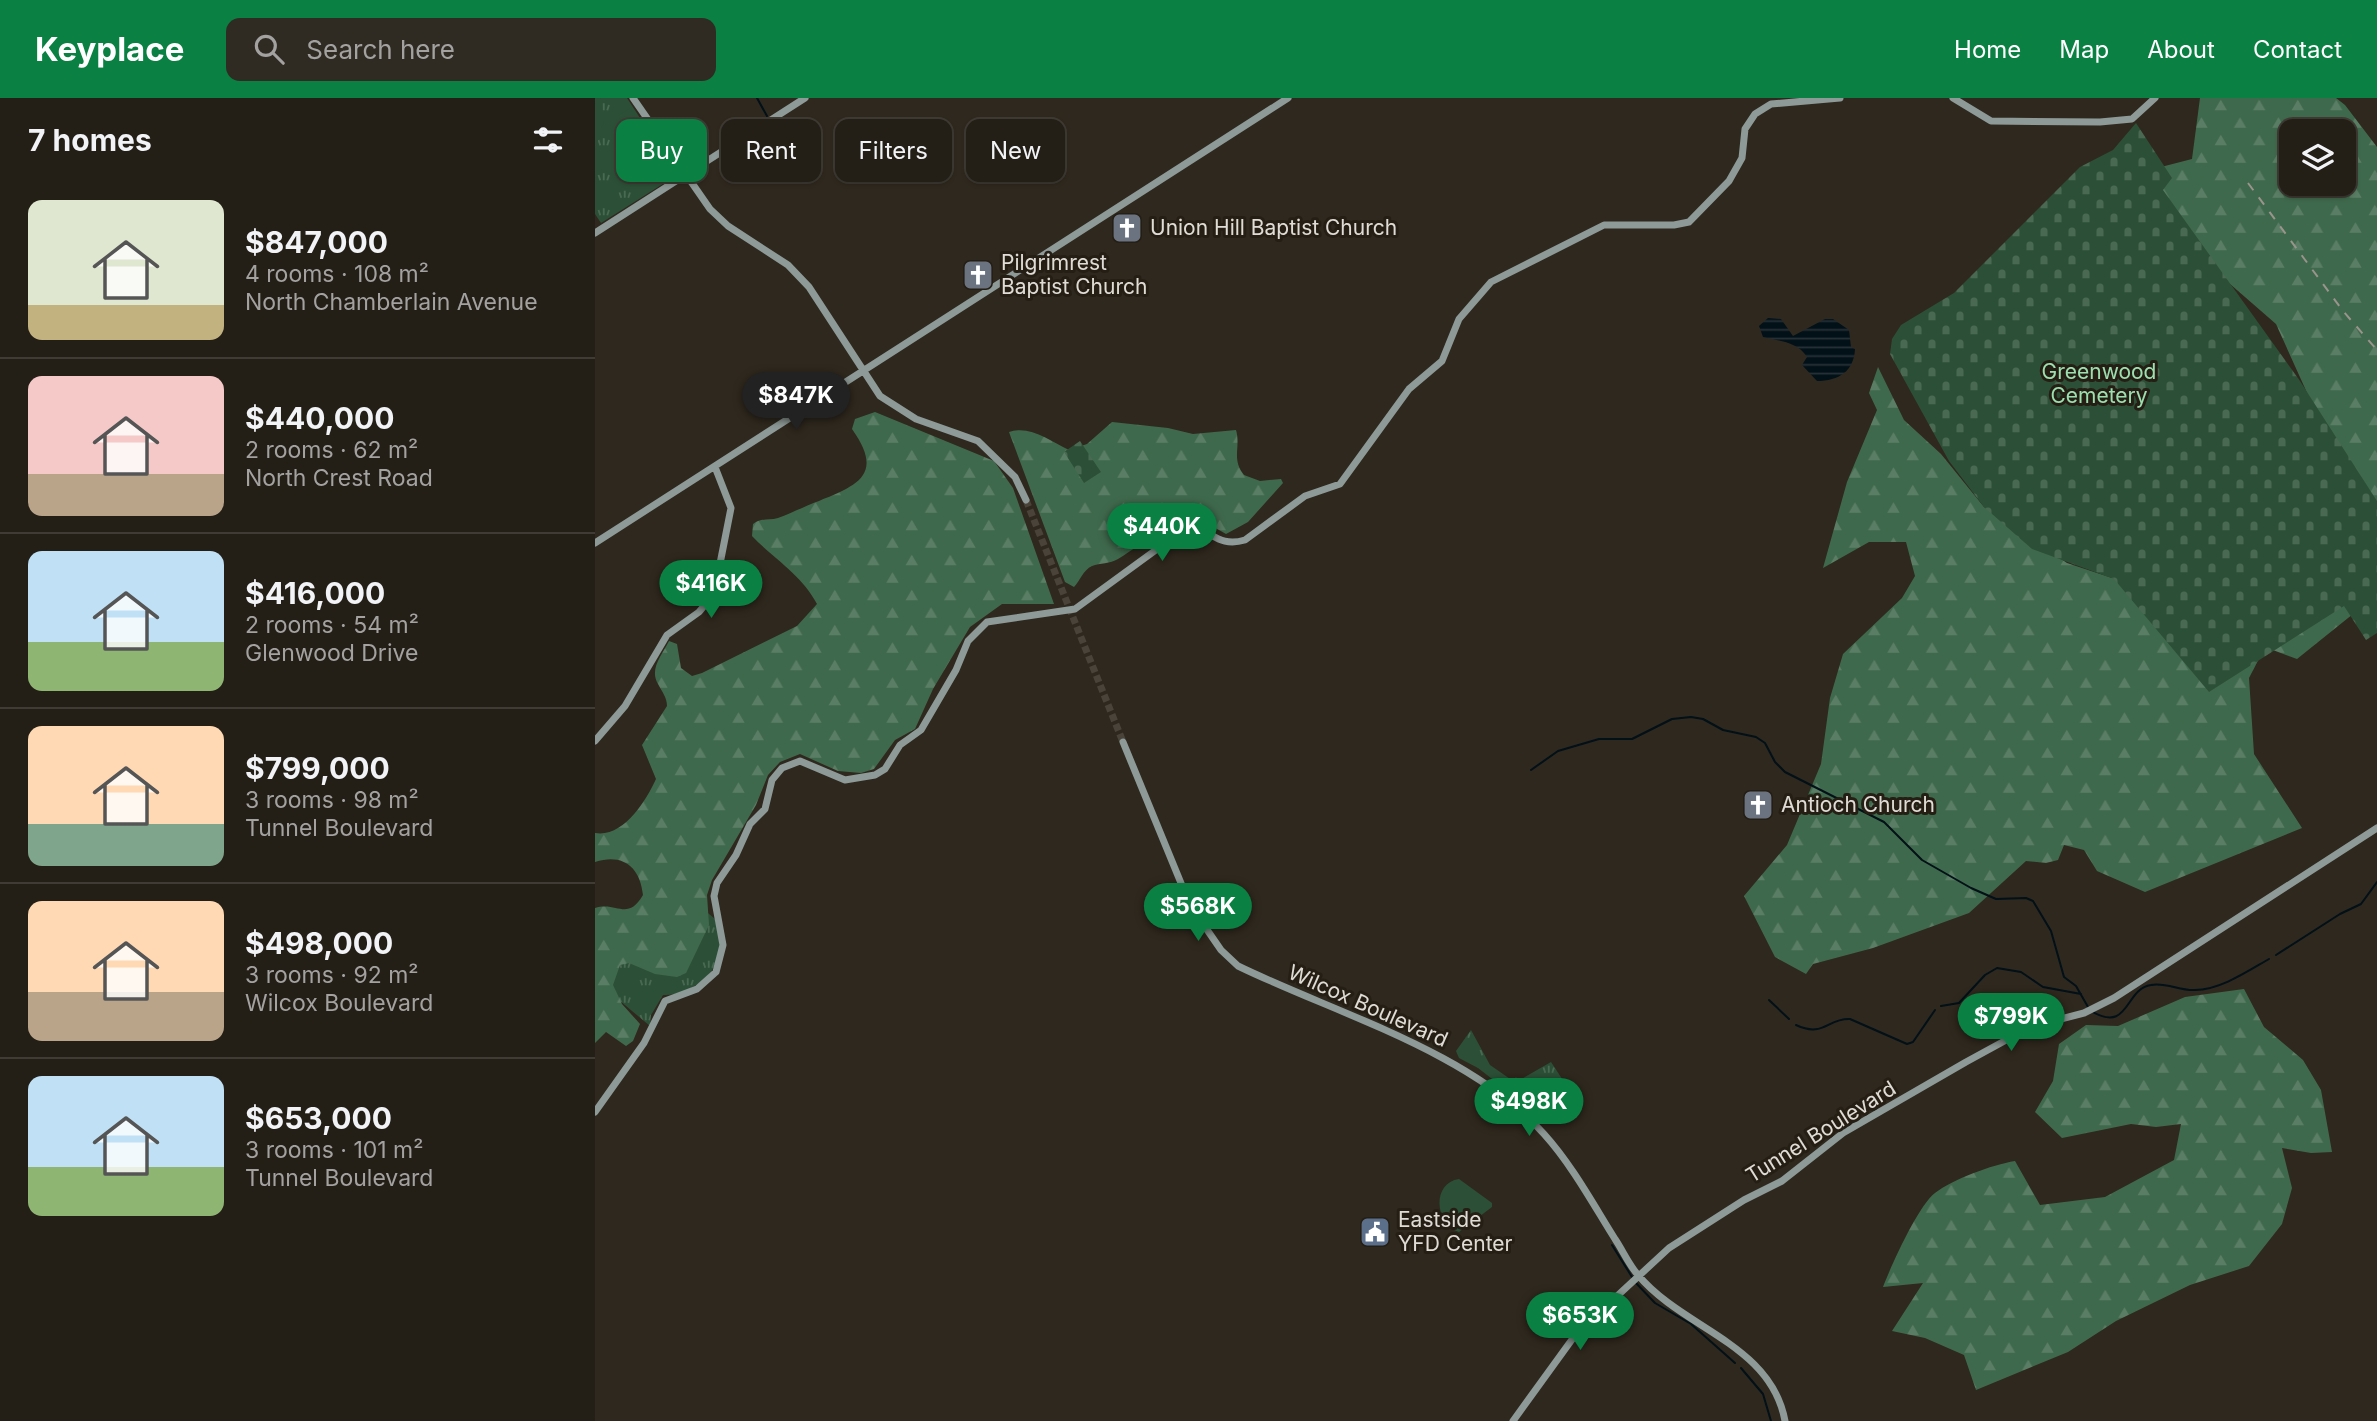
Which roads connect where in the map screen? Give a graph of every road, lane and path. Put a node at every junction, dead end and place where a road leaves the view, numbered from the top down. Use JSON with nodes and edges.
{"nodes":[{"id":1,"x":633,"y":98,"type":"edge"},
{"id":2,"x":804,"y":98,"type":"edge"},
{"id":3,"x":1288,"y":98,"type":"edge"},
{"id":4,"x":1840,"y":98,"type":"edge"},
{"id":5,"x":1953,"y":98,"type":"edge"},
{"id":6,"x":2155,"y":98,"type":"edge"},
{"id":7,"x":647,"y":119,"type":"edge"},
{"id":8,"x":707,"y":161,"type":"edge"},
{"id":9,"x":675,"y":182,"type":"edge"},
{"id":10,"x":691,"y":182,"type":"edge"},
{"id":11,"x":595,"y":233,"type":"edge"},
{"id":12,"x":863,"y":373,"type":"junction"},
{"id":13,"x":715,"y":467,"type":"junction"},
{"id":14,"x":1026,"y":500,"type":"tunnel mouth"},
{"id":15,"x":595,"y":543,"type":"edge"},
{"id":16,"x":595,"y":741,"type":"edge"},
{"id":17,"x":1123,"y":742,"type":"tunnel mouth"},
{"id":18,"x":2377,"y":828,"type":"edge"},
{"id":19,"x":595,"y":1112,"type":"edge"},
{"id":20,"x":1638,"y":1276,"type":"junction"},
{"id":21,"x":1513,"y":1421,"type":"edge"},
{"id":22,"x":1785,"y":1421,"type":"edge"}],
"edges":[{"from":1,"to":7,"type":"street"},
{"from":2,"to":8,"type":"street"},
{"from":3,"to":12,"type":"street"},
{"from":4,"to":19,"type":"street"},
{"from":5,"to":6,"type":"street"},
{"from":9,"to":11,"type":"street"},
{"from":10,"to":12,"type":"street"},
{"from":12,"to":13,"type":"street"},
{"from":12,"to":14,"type":"street"},
{"from":13,"to":15,"type":"street"},
{"from":13,"to":16,"type":"street"},
{"from":17,"to":20,"type":"street","name":"Wilcox Boulevard"},
{"from":18,"to":20,"type":"street","name":"Tunnel Boulevard"},
{"from":20,"to":21,"type":"street","name":"Tunnel Boulevard"},
{"from":20,"to":22,"type":"street","name":"Wilcox Boulevard"}]}
